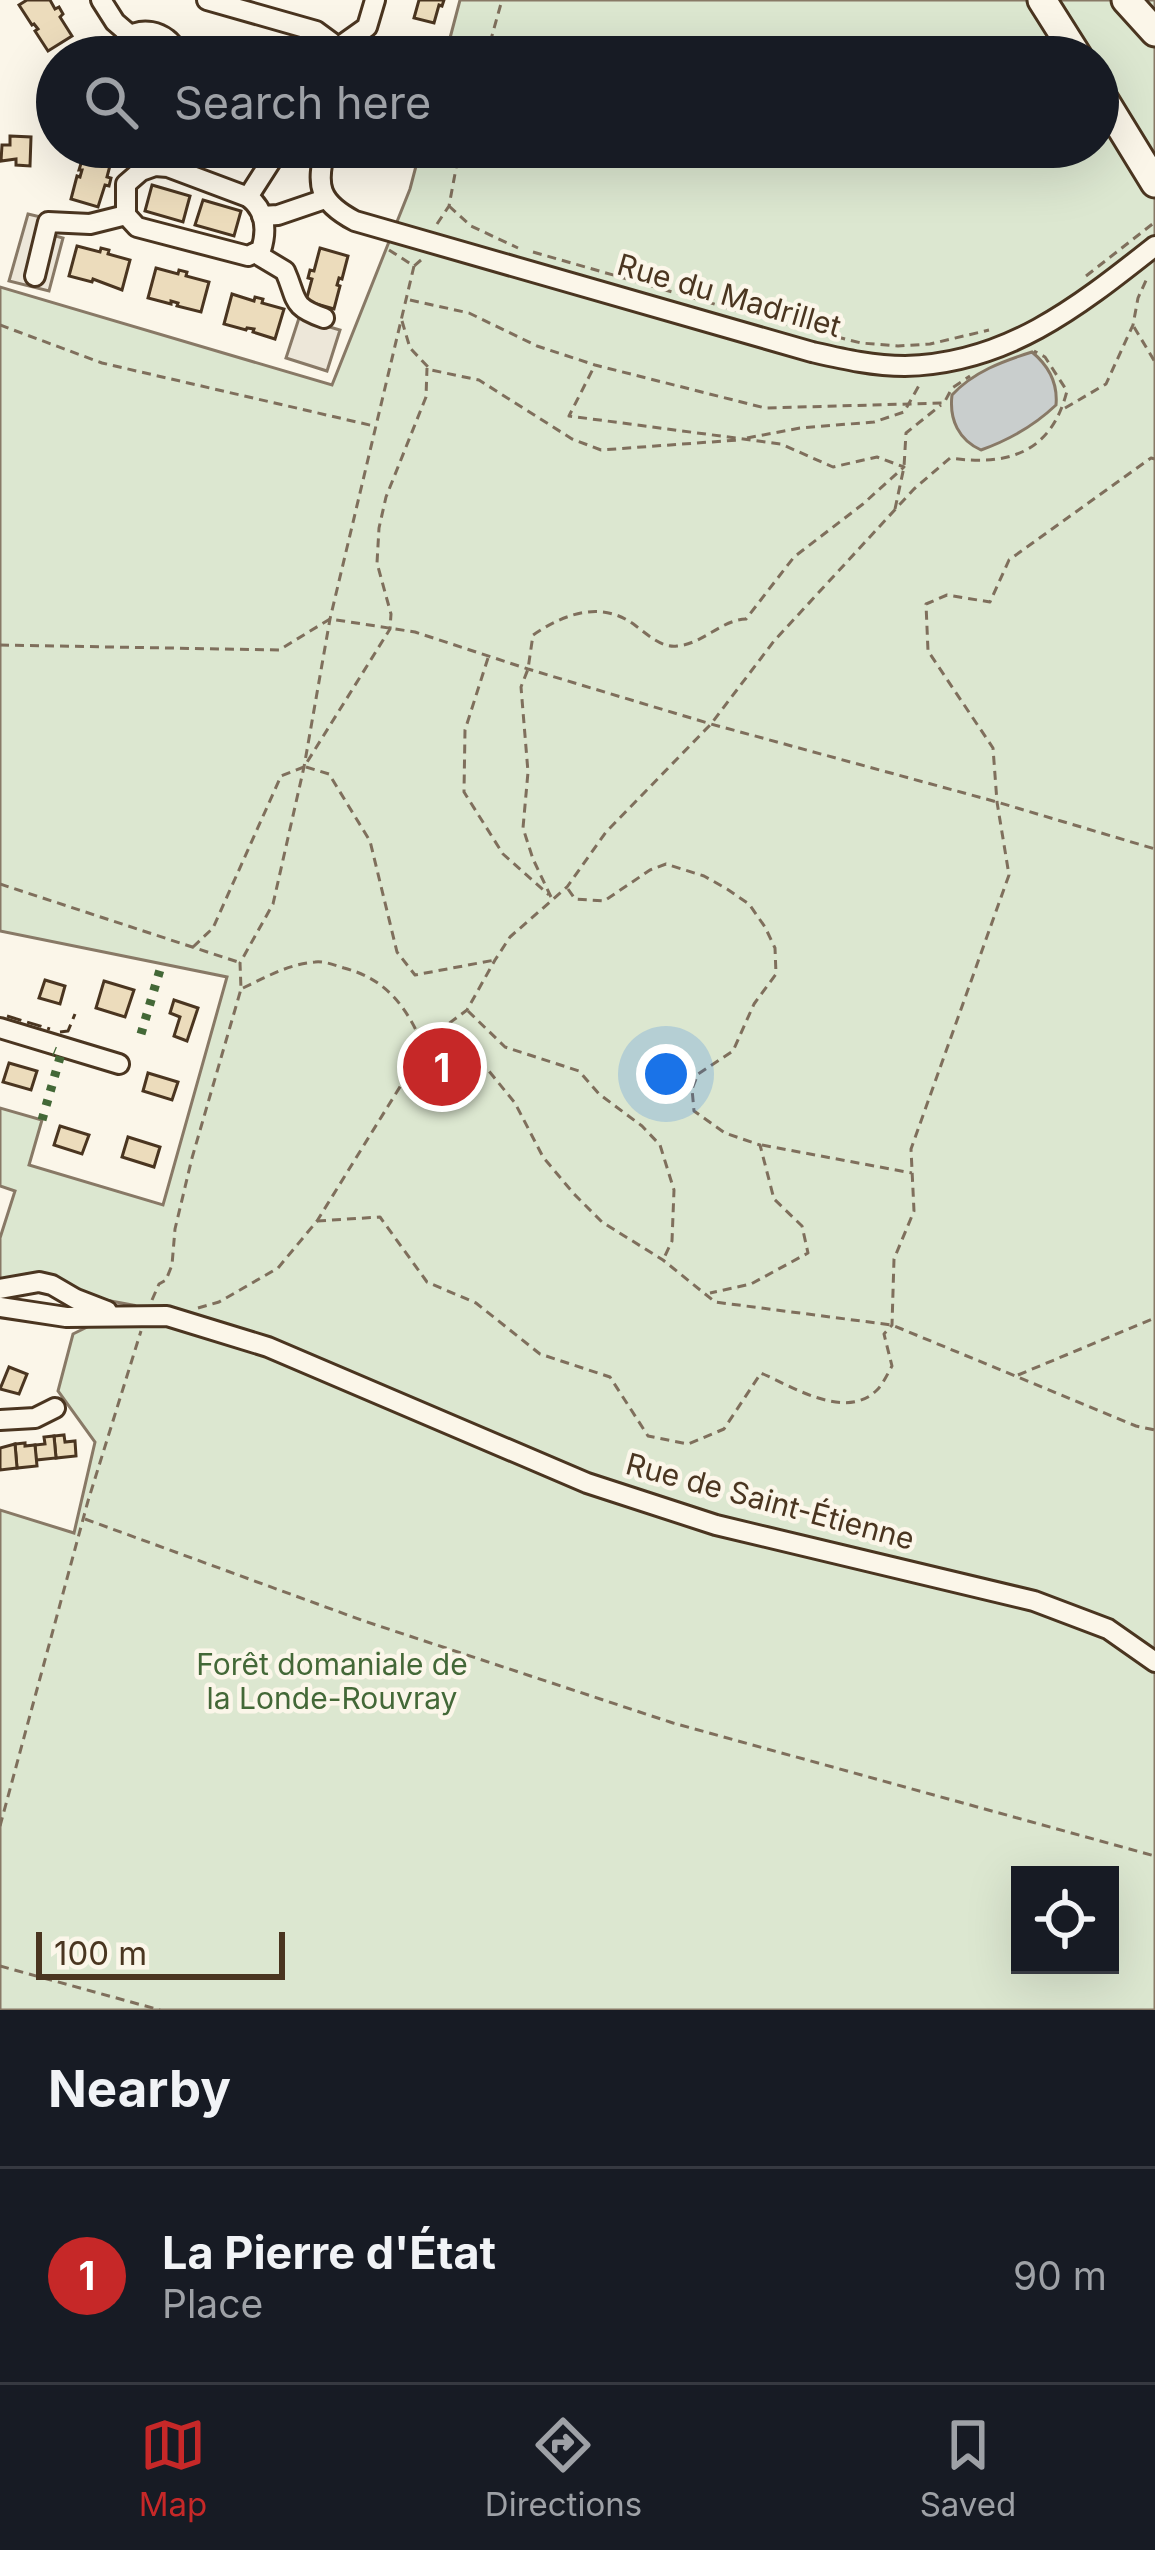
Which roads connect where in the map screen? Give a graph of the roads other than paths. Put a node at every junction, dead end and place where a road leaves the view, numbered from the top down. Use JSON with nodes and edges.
{"nodes":[{"id":1,"x":101,"y":0,"type":"edge"},
{"id":2,"x":207,"y":0,"type":"edge"},
{"id":3,"x":375,"y":0,"type":"edge"},
{"id":4,"x":1042,"y":0,"type":"edge"},
{"id":5,"x":1126,"y":0,"type":"edge"},
{"id":6,"x":1155,"y":32,"type":"edge"},
{"id":7,"x":129,"y":34,"type":"joint"},
{"id":8,"x":162,"y":36,"type":"edge"},
{"id":9,"x":321,"y":36,"type":"edge"},
{"id":10,"x":358,"y":36,"type":"edge"},
{"id":11,"x":1065,"y":36,"type":"edge"},
{"id":12,"x":1119,"y":124,"type":"edge"},
{"id":13,"x":149,"y":168,"type":"edge"},
{"id":14,"x":190,"y":168,"type":"edge"},
{"id":15,"x":267,"y":168,"type":"edge"},
{"id":16,"x":321,"y":168,"type":"edge"},
{"id":17,"x":1155,"y":183,"type":"edge"},
{"id":18,"x":248,"y":197,"type":"junction"},
{"id":19,"x":325,"y":199,"type":"junction"},
{"id":20,"x":126,"y":215,"type":"junction"},
{"id":21,"x":262,"y":216,"type":"junction"},
{"id":22,"x":1155,"y":246,"type":"edge"},
{"id":23,"x":255,"y":253,"type":"junction"},
{"id":24,"x":35,"y":276,"type":"dead end"},
{"id":25,"x":324,"y":318,"type":"dead end"},
{"id":26,"x":0,"y":1028,"type":"edge"},
{"id":27,"x":119,"y":1064,"type":"dead end"},
{"id":28,"x":0,"y":1289,"type":"edge"},
{"id":29,"x":0,"y":1307,"type":"edge"},
{"id":30,"x":117,"y":1315,"type":"junction"},
{"id":31,"x":55,"y":1408,"type":"dead end"},
{"id":32,"x":0,"y":1420,"type":"edge"},
{"id":33,"x":1155,"y":1662,"type":"edge"}],
"edges":[{"from":1,"to":7,"type":"street"},
{"from":2,"to":9,"type":"street"},
{"from":3,"to":10,"type":"street"},
{"from":4,"to":11,"type":"highway"},
{"from":5,"to":6,"type":"highway"},
{"from":7,"to":8,"type":"street"},
{"from":12,"to":17,"type":"highway"},
{"from":13,"to":20,"type":"street"},
{"from":14,"to":18,"type":"street"},
{"from":15,"to":18,"type":"street"},
{"from":16,"to":19,"type":"street"},
{"from":18,"to":21,"type":"street"},
{"from":19,"to":21,"type":"street"},
{"from":19,"to":22,"type":"street","name":"Rue du Madrillet"},
{"from":20,"to":23,"type":"street"},
{"from":20,"to":24,"type":"street"},
{"from":21,"to":23,"type":"street"},
{"from":23,"to":25,"type":"street"},
{"from":26,"to":27,"type":"street"},
{"from":28,"to":30,"type":"street"},
{"from":29,"to":30,"type":"street","name":"Rue de Saint-Étienne"},
{"from":30,"to":33,"type":"street","name":"Rue de Saint-Étienne"},
{"from":31,"to":32,"type":"street"}]}
